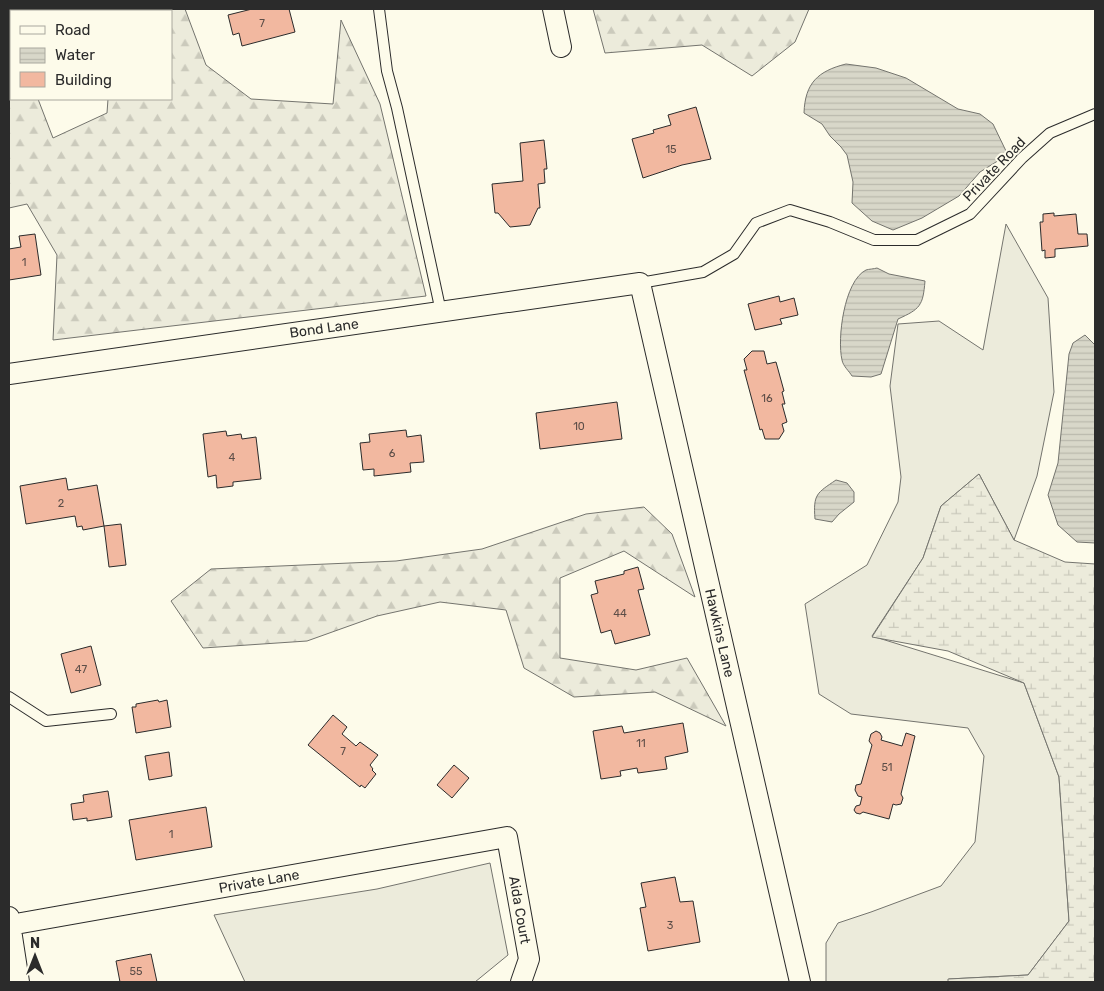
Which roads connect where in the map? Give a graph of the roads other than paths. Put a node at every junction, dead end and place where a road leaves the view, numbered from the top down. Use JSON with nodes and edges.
{"nodes":[{"id":1,"x":379,"y":9,"type":"edge"},
{"id":2,"x":553,"y":9,"type":"edge"},
{"id":3,"x":561,"y":47,"type":"dead end"},
{"id":4,"x":1095,"y":114,"type":"edge"},
{"id":5,"x":640,"y":283,"type":"junction"},
{"id":6,"x":441,"y":312,"type":"junction"},
{"id":7,"x":9,"y":374,"type":"edge"},
{"id":8,"x":9,"y":697,"type":"edge"},
{"id":9,"x":111,"y":714,"type":"dead end"},
{"id":10,"x":507,"y":837,"type":"joint"},
{"id":11,"x":10,"y":921,"type":"edge"},
{"id":12,"x":19,"y":982,"type":"edge"},
{"id":13,"x":521,"y":982,"type":"edge"},
{"id":14,"x":800,"y":982,"type":"edge"}],
"edges":[{"from":1,"to":6,"type":"lane"},
{"from":2,"to":3,"type":"street"},
{"from":4,"to":5,"type":"lane","name":"Private Road"},
{"from":5,"to":6,"type":"street","name":"Bond Lane"},
{"from":5,"to":14,"type":"street","name":"Hawkins Lane"},
{"from":6,"to":7,"type":"street","name":"Bond Lane"},
{"from":8,"to":9,"type":"lane"},
{"from":10,"to":11,"type":"street","name":"Private Lane"},
{"from":10,"to":13,"type":"street","name":"Aida Court"},
{"from":11,"to":12,"type":"street"}]}
